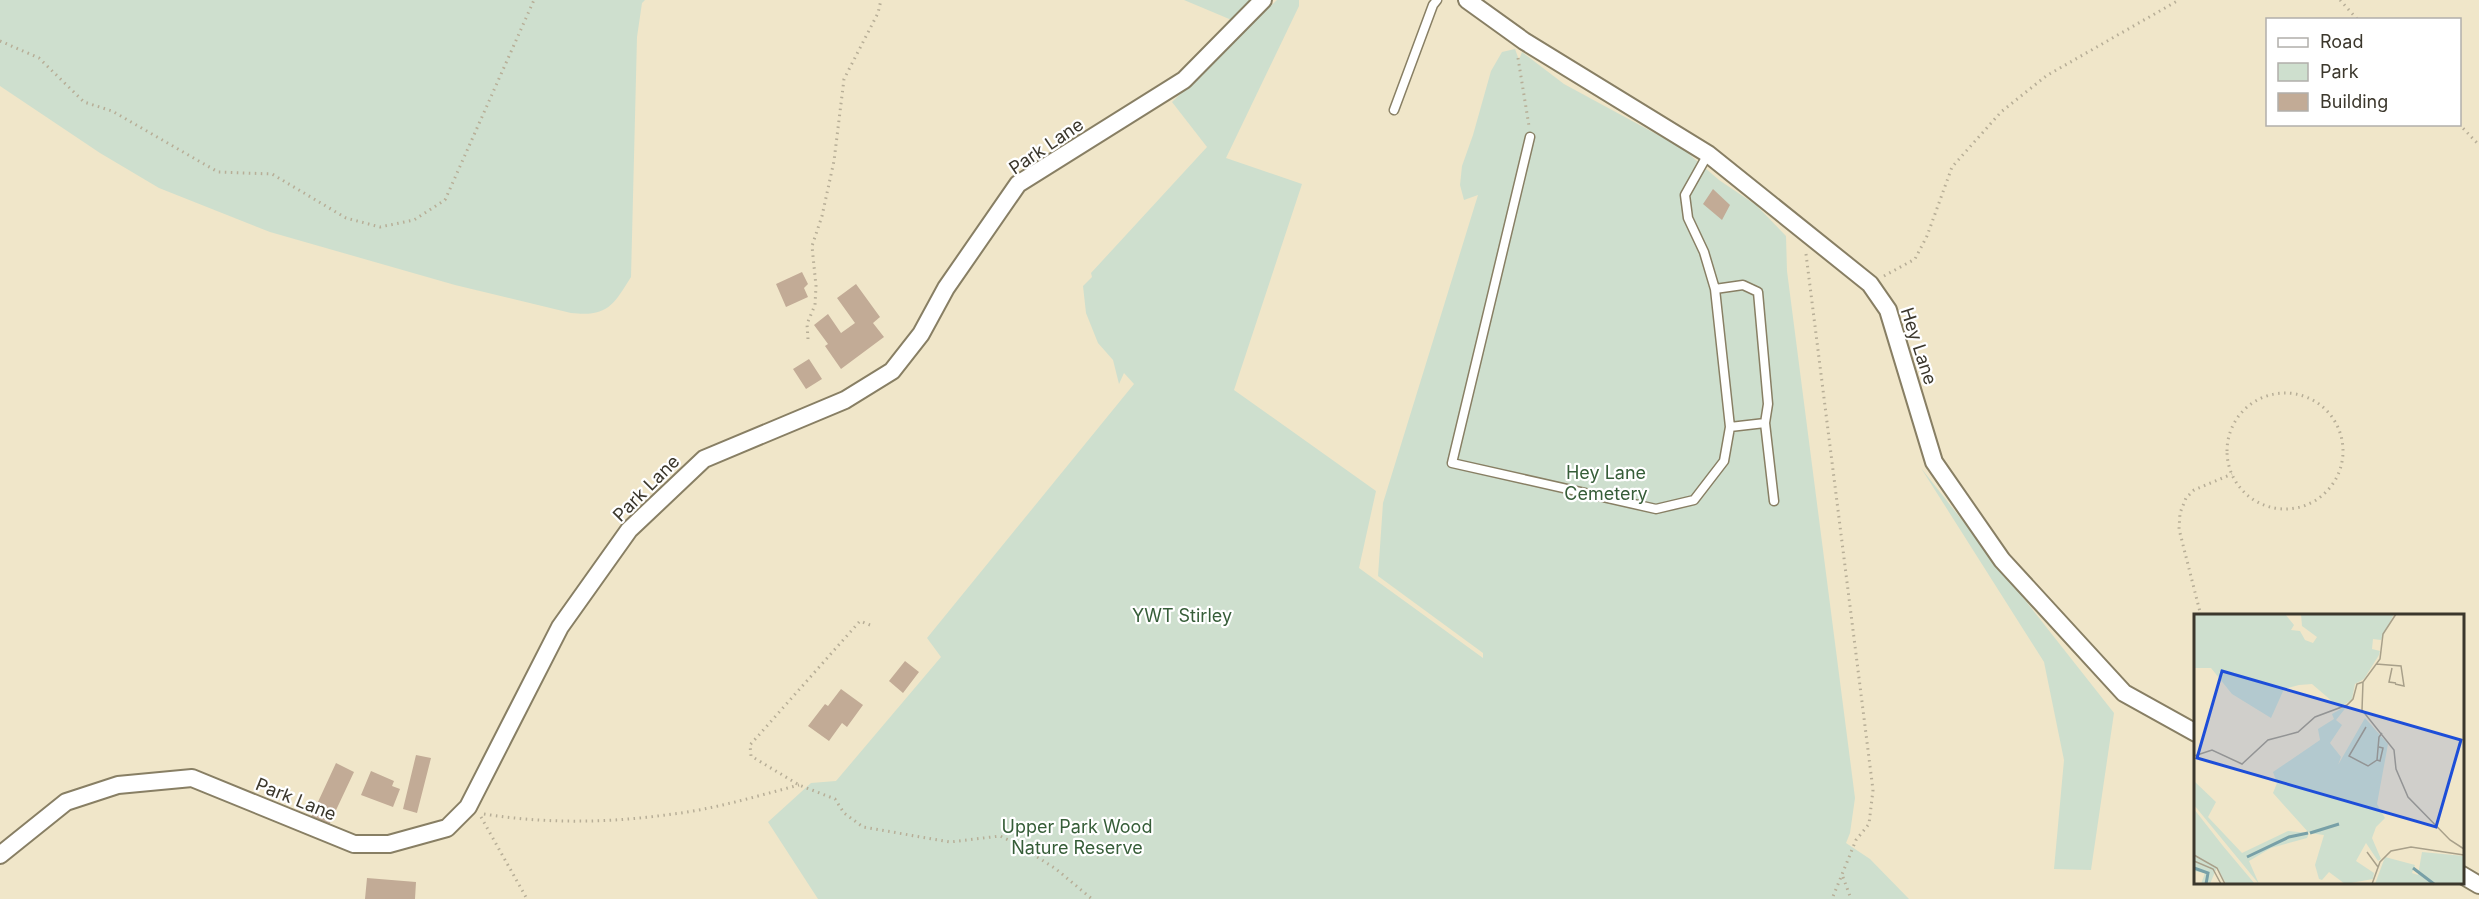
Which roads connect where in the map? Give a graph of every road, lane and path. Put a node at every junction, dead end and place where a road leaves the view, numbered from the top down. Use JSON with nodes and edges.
{"nodes":[{"id":1,"x":534,"y":0,"type":"edge"},
{"id":2,"x":880,"y":0,"type":"edge"},
{"id":3,"x":1263,"y":0,"type":"edge"},
{"id":4,"x":1437,"y":0,"type":"edge"},
{"id":5,"x":1467,"y":0,"type":"edge"},
{"id":6,"x":2179,"y":0,"type":"edge"},
{"id":7,"x":2340,"y":0,"type":"edge"},
{"id":8,"x":2356,"y":18,"type":"edge"},
{"id":9,"x":0,"y":41,"type":"edge"},
{"id":10,"x":1524,"y":41,"type":"junction"},
{"id":11,"x":1394,"y":110,"type":"dead end"},
{"id":12,"x":2461,"y":126,"type":"edge"},
{"id":13,"x":1530,"y":137,"type":"joint"},
{"id":14,"x":2479,"y":145,"type":"edge"},
{"id":15,"x":1708,"y":154,"type":"junction"},
{"id":16,"x":1816,"y":239,"type":"junction"},
{"id":17,"x":1870,"y":284,"type":"junction"},
{"id":18,"x":1714,"y":288,"type":"junction"},
{"id":19,"x":808,"y":339,"type":"dead end"},
{"id":20,"x":1765,"y":423,"type":"junction"},
{"id":21,"x":1730,"y":427,"type":"junction"},
{"id":22,"x":2232,"y":474,"type":"junction"},
{"id":23,"x":1774,"y":501,"type":"dead end"},
{"id":24,"x":2201,"y":614,"type":"edge"},
{"id":25,"x":870,"y":625,"type":"dead end"},
{"id":26,"x":2194,"y":732,"type":"edge"},
{"id":27,"x":799,"y":785,"type":"junction"},
{"id":28,"x":0,"y":855,"type":"edge"},
{"id":29,"x":2464,"y":875,"type":"edge"},
{"id":30,"x":1842,"y":876,"type":"junction"},
{"id":31,"x":2479,"y":885,"type":"edge"},
{"id":32,"x":527,"y":899,"type":"edge"},
{"id":33,"x":1092,"y":899,"type":"edge"},
{"id":34,"x":1832,"y":899,"type":"edge"},
{"id":35,"x":1851,"y":899,"type":"edge"}],
"edges":[{"from":1,"to":9,"type":"path"},
{"from":2,"to":19,"type":"path"},
{"from":3,"to":28,"type":"street","name":"Park Lane"},
{"from":4,"to":11,"type":"lane"},
{"from":5,"to":10,"type":"street","name":"Hey Lane"},
{"from":6,"to":17,"type":"path"},
{"from":7,"to":8,"type":"path"},
{"from":10,"to":13,"type":"path"},
{"from":10,"to":15,"type":"street","name":"Hey Lane"},
{"from":12,"to":14,"type":"path"},
{"from":13,"to":21,"type":"lane"},
{"from":15,"to":16,"type":"street","name":"Hey Lane"},
{"from":15,"to":18,"type":"lane"},
{"from":16,"to":17,"type":"street","name":"Hey Lane"},
{"from":16,"to":30,"type":"path"},
{"from":17,"to":26,"type":"street","name":"Hey Lane"},
{"from":18,"to":20,"type":"lane"},
{"from":18,"to":21,"type":"lane"},
{"from":20,"to":21,"type":"lane"},
{"from":20,"to":23,"type":"lane"},
{"from":22,"to":22,"type":"path"},
{"from":22,"to":24,"type":"path"},
{"from":25,"to":27,"type":"path"},
{"from":27,"to":32,"type":"path"},
{"from":27,"to":33,"type":"path"},
{"from":29,"to":31,"type":"street"},
{"from":30,"to":34,"type":"path"},
{"from":30,"to":35,"type":"path"}]}
